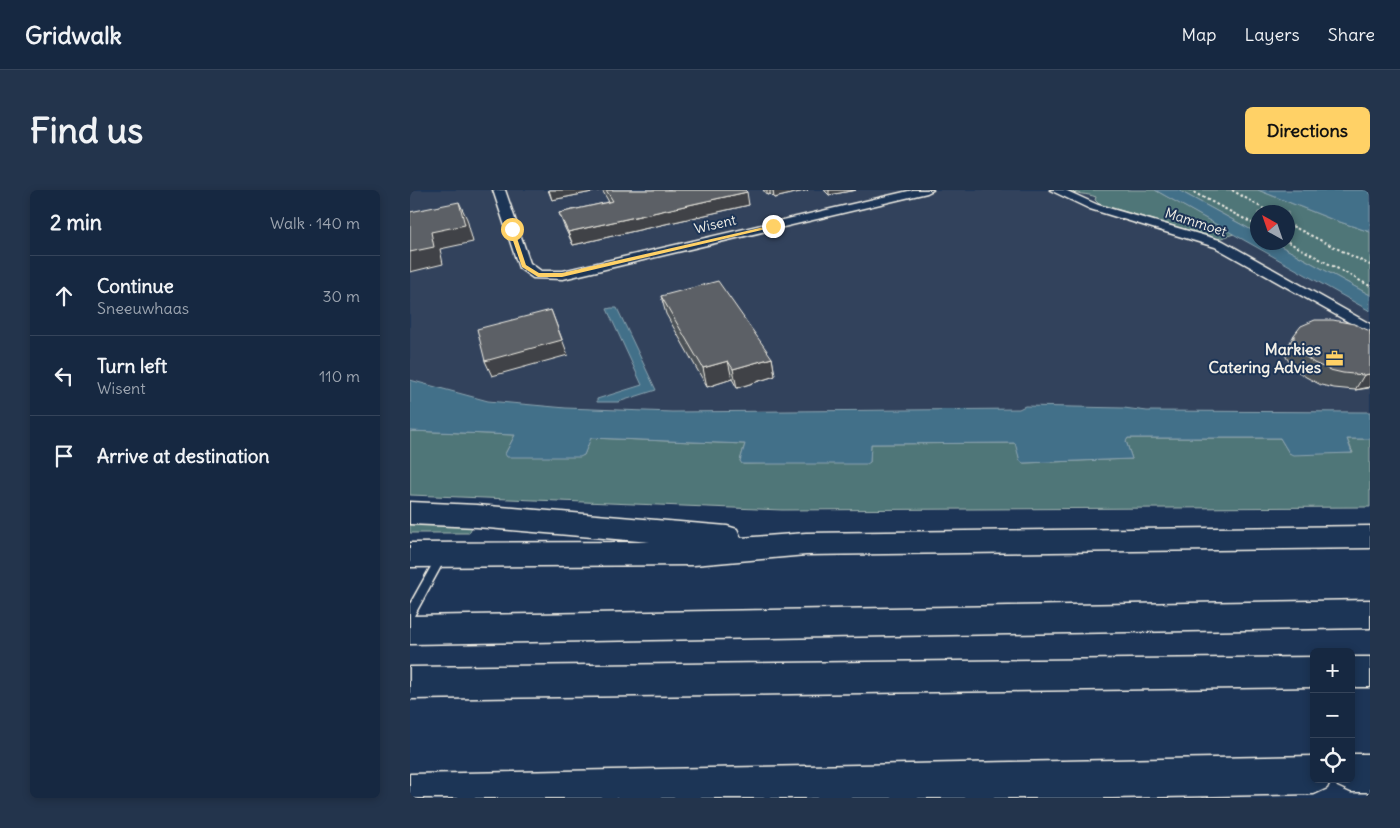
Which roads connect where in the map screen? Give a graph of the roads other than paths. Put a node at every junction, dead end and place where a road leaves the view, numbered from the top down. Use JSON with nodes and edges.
{"nodes":[{"id":1,"x":499,"y":190,"type":"edge"},
{"id":2,"x":927,"y":190,"type":"edge"},
{"id":3,"x":1056,"y":190,"type":"edge"},
{"id":4,"x":538,"y":275,"type":"joint"},
{"id":5,"x":1370,"y":330,"type":"edge"},
{"id":6,"x":410,"y":513,"type":"edge"},
{"id":7,"x":1370,"y":537,"type":"edge"},
{"id":8,"x":806,"y":544,"type":"junction"},
{"id":9,"x":410,"y":555,"type":"edge"},
{"id":10,"x":442,"y":555,"type":"junction"},
{"id":11,"x":410,"y":613,"type":"edge"},
{"id":12,"x":1370,"y":614,"type":"edge"},
{"id":13,"x":410,"y":630,"type":"edge"},
{"id":14,"x":1310,"y":672,"type":"edge"},
{"id":15,"x":1355,"y":672,"type":"edge"},
{"id":16,"x":1370,"y":672,"type":"edge"},
{"id":17,"x":410,"y":683,"type":"edge"},
{"id":18,"x":1355,"y":773,"type":"edge"},
{"id":19,"x":1370,"y":773,"type":"edge"},
{"id":20,"x":1310,"y":775,"type":"edge"},
{"id":21,"x":420,"y":795,"type":"edge"}],
"edges":[{"from":1,"to":4,"type":"street"},
{"from":2,"to":4,"type":"street","name":"Wisent"},
{"from":3,"to":5,"type":"street","name":"Mammoet"},
{"from":6,"to":8,"type":"highway"},
{"from":7,"to":8,"type":"highway"},
{"from":8,"to":10,"type":"highway"},
{"from":9,"to":10,"type":"highway"},
{"from":10,"to":11,"type":"lane"},
{"from":12,"to":13,"type":"highway"},
{"from":14,"to":17,"type":"highway"},
{"from":15,"to":16,"type":"highway"},
{"from":18,"to":19,"type":"highway"},
{"from":20,"to":21,"type":"highway"}]}
